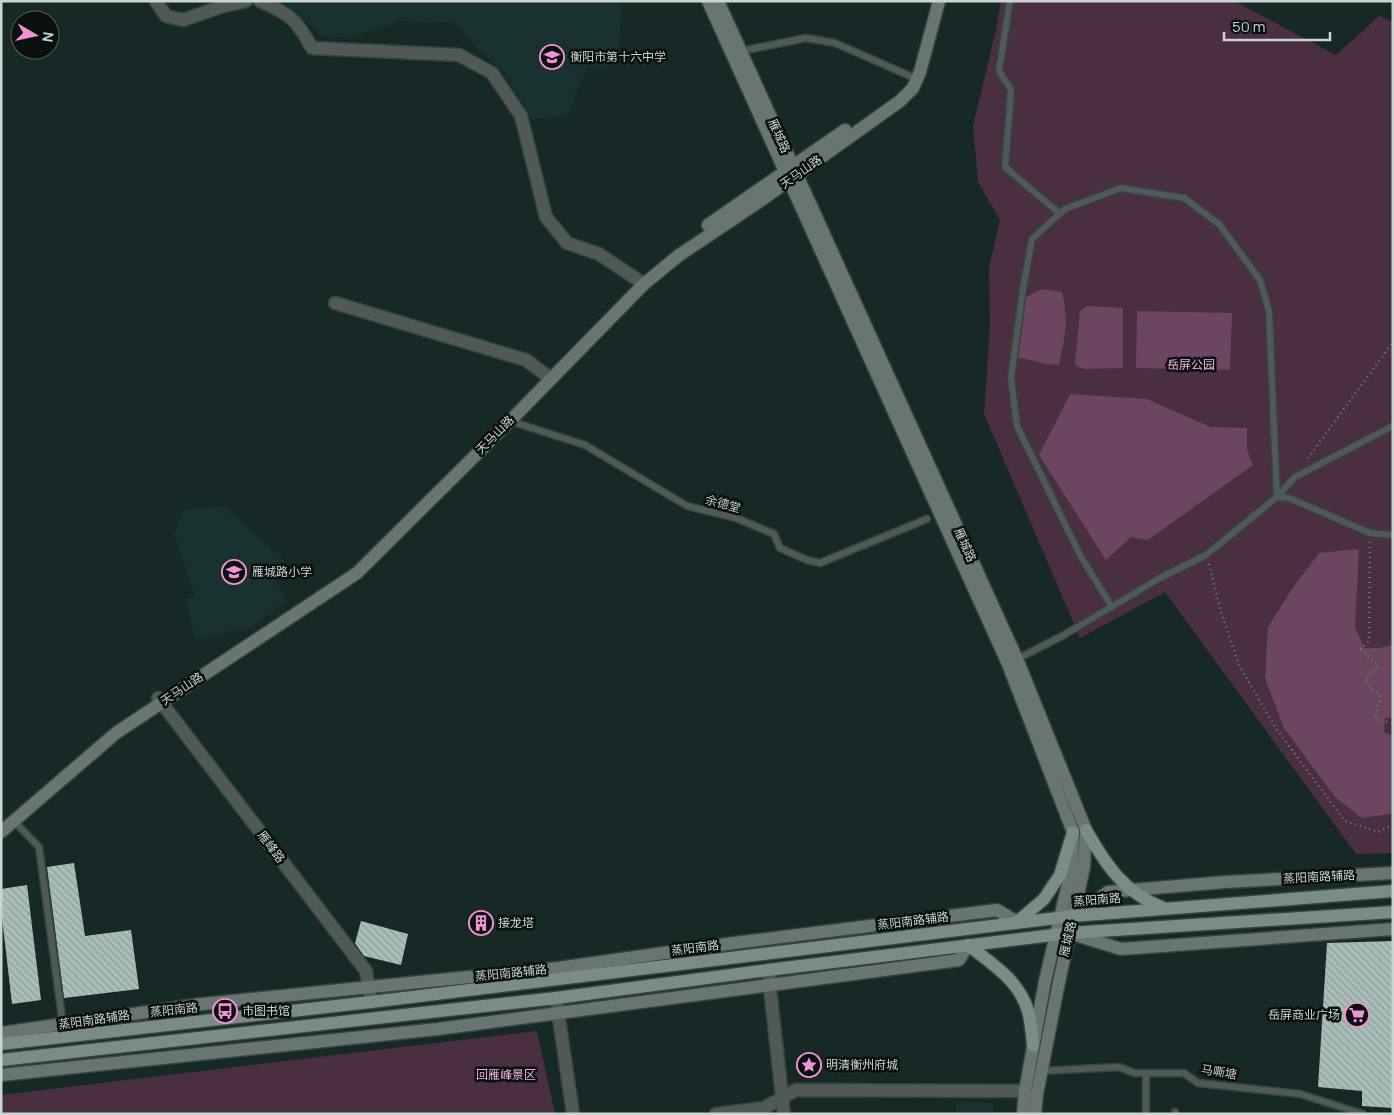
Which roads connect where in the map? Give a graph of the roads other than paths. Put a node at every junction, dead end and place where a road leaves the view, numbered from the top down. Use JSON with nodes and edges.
{"nodes":[{"id":1,"x":156,"y":1,"type":"edge"},
{"id":2,"x":246,"y":1,"type":"edge"},
{"id":3,"x":260,"y":1,"type":"edge"},
{"id":4,"x":708,"y":1,"type":"edge"},
{"id":5,"x":718,"y":1,"type":"edge"},
{"id":6,"x":930,"y":1,"type":"edge"},
{"id":7,"x":939,"y":1,"type":"edge"},
{"id":8,"x":1010,"y":1,"type":"edge"},
{"id":9,"x":741,"y":51,"type":"junction"},
{"id":10,"x":910,"y":76,"type":"junction"},
{"id":11,"x":791,"y":173,"type":"junction"},
{"id":12,"x":1060,"y":214,"type":"junction"},
{"id":13,"x":641,"y":281,"type":"junction"},
{"id":14,"x":335,"y":303,"type":"dead end"},
{"id":15,"x":546,"y":375,"type":"junction"},
{"id":16,"x":510,"y":421,"type":"junction"},
{"id":17,"x":1393,"y":426,"type":"edge"},
{"id":18,"x":1277,"y":497,"type":"junction"},
{"id":19,"x":927,"y":519,"type":"dead end"},
{"id":20,"x":1393,"y":535,"type":"edge"},
{"id":21,"x":1112,"y":606,"type":"junction"},
{"id":22,"x":1017,"y":659,"type":"junction"},
{"id":23,"x":159,"y":700,"type":"junction"},
{"id":24,"x":8,"y":822,"type":"edge"},
{"id":25,"x":1080,"y":831,"type":"junction"},
{"id":26,"x":1,"y":832,"type":"edge"},
{"id":27,"x":1393,"y":873,"type":"edge"},
{"id":28,"x":1131,"y":890,"type":"junction"},
{"id":29,"x":1393,"y":891,"type":"edge"},
{"id":30,"x":1166,"y":908,"type":"junction"},
{"id":31,"x":1393,"y":912,"type":"edge"},
{"id":32,"x":1073,"y":916,"type":"junction"},
{"id":33,"x":1060,"y":917,"type":"junction"},
{"id":34,"x":1018,"y":922,"type":"junction"},
{"id":35,"x":1393,"y":929,"type":"edge"},
{"id":36,"x":1069,"y":933,"type":"junction"},
{"id":37,"x":1056,"y":935,"type":"junction"},
{"id":38,"x":968,"y":946,"type":"junction"},
{"id":39,"x":768,"y":970,"type":"junction"},
{"id":40,"x":770,"y":986,"type":"junction"},
{"id":41,"x":368,"y":987,"type":"junction"},
{"id":42,"x":556,"y":998,"type":"junction"},
{"id":43,"x":371,"y":1002,"type":"junction"},
{"id":44,"x":558,"y":1013,"type":"junction"},
{"id":45,"x":63,"y":1030,"type":"junction"},
{"id":46,"x":1,"y":1033,"type":"edge"},
{"id":47,"x":1,"y":1044,"type":"edge"},
{"id":48,"x":1033,"y":1046,"type":"junction"},
{"id":49,"x":1,"y":1060,"type":"edge"},
{"id":50,"x":1041,"y":1071,"type":"junction"},
{"id":51,"x":1146,"y":1073,"type":"junction"},
{"id":52,"x":1,"y":1075,"type":"edge"},
{"id":53,"x":1025,"y":1091,"type":"junction"},
{"id":54,"x":783,"y":1097,"type":"junction"},
{"id":55,"x":574,"y":1114,"type":"edge"},
{"id":56,"x":716,"y":1114,"type":"edge"},
{"id":57,"x":784,"y":1114,"type":"edge"},
{"id":58,"x":1023,"y":1114,"type":"edge"},
{"id":59,"x":1035,"y":1114,"type":"edge"},
{"id":60,"x":1146,"y":1114,"type":"edge"},
{"id":61,"x":1362,"y":1114,"type":"edge"}],
"edges":[{"from":1,"to":2,"type":"street"},
{"from":3,"to":13,"type":"street"},
{"from":4,"to":11,"type":"street","name":"雁城路"},
{"from":5,"to":9,"type":"street","name":"雁城路"},
{"from":6,"to":10,"type":"street","name":"天马山路"},
{"from":7,"to":11,"type":"street","name":"天马山路"},
{"from":8,"to":12,"type":"lane"},
{"from":9,"to":10,"type":"lane"},
{"from":9,"to":11,"type":"street","name":"雁城路"},
{"from":10,"to":11,"type":"street","name":"天马山路"},
{"from":11,"to":13,"type":"street","name":"天马山路"},
{"from":11,"to":22,"type":"street","name":"雁城路"},
{"from":11,"to":25,"type":"street","name":"雁城路"},
{"from":12,"to":18,"type":"lane"},
{"from":12,"to":21,"type":"lane"},
{"from":13,"to":15,"type":"street","name":"天马山路"},
{"from":13,"to":16,"type":"street","name":"天马山路"},
{"from":14,"to":15,"type":"street"},
{"from":15,"to":23,"type":"street","name":"天马山路"},
{"from":16,"to":19,"type":"lane","name":"余德堂"},
{"from":16,"to":23,"type":"street","name":"天马山路"},
{"from":17,"to":18,"type":"lane"},
{"from":18,"to":20,"type":"lane"},
{"from":18,"to":21,"type":"lane"},
{"from":21,"to":22,"type":"lane"},
{"from":22,"to":25,"type":"street","name":"雁城路"},
{"from":23,"to":24,"type":"street","name":"天马山路"},
{"from":23,"to":41,"type":"street","name":"雁峰路"},
{"from":24,"to":26,"type":"street","name":"天马山路"},
{"from":24,"to":45,"type":"lane"},
{"from":25,"to":28,"type":"main road"},
{"from":25,"to":32,"type":"street","name":"雁城路"},
{"from":25,"to":33,"type":"street","name":"雁城路"},
{"from":25,"to":34,"type":"main road"},
{"from":27,"to":28,"type":"street","name":"蒸阳南路辅路"},
{"from":28,"to":30,"type":"main road"},
{"from":28,"to":32,"type":"street","name":"蒸阳南路辅路"},
{"from":29,"to":30,"type":"main road","name":"蒸阳南路"},
{"from":30,"to":32,"type":"main road","name":"蒸阳南路"},
{"from":31,"to":36,"type":"main road"},
{"from":32,"to":33,"type":"main road","name":"蒸阳南路"},
{"from":32,"to":36,"type":"street","name":"雁城路"},
{"from":33,"to":34,"type":"main road","name":"蒸阳南路"},
{"from":33,"to":37,"type":"street","name":"雁城路"},
{"from":34,"to":41,"type":"street","name":"蒸阳南路辅路"},
{"from":34,"to":43,"type":"main road","name":"蒸阳南路"},
{"from":35,"to":36,"type":"street"},
{"from":36,"to":37,"type":"main road"},
{"from":36,"to":50,"type":"street","name":"雁城路"},
{"from":37,"to":38,"type":"main road"},
{"from":37,"to":48,"type":"street","name":"雁城路"},
{"from":38,"to":39,"type":"main road"},
{"from":38,"to":40,"type":"street"},
{"from":38,"to":48,"type":"main road"},
{"from":39,"to":40,"type":"street"},
{"from":39,"to":42,"type":"main road"},
{"from":40,"to":44,"type":"street"},
{"from":40,"to":54,"type":"street"},
{"from":41,"to":43,"type":"street","name":"雁峰路"},
{"from":41,"to":45,"type":"street","name":"蒸阳南路辅路"},
{"from":42,"to":44,"type":"street"},
{"from":42,"to":49,"type":"main road"},
{"from":43,"to":45,"type":"main road","name":"蒸阳南路"},
{"from":44,"to":52,"type":"street"},
{"from":44,"to":55,"type":"street"},
{"from":45,"to":46,"type":"street","name":"蒸阳南路辅路"},
{"from":45,"to":47,"type":"main road","name":"蒸阳南路"},
{"from":48,"to":53,"type":"street","name":"雁城路"},
{"from":50,"to":51,"type":"lane","name":"马嘶塘"},
{"from":50,"to":59,"type":"street","name":"雁城路"},
{"from":51,"to":60,"type":"lane"},
{"from":51,"to":61,"type":"lane","name":"马嘶塘"},
{"from":53,"to":54,"type":"street"},
{"from":53,"to":58,"type":"street","name":"雁城路"},
{"from":54,"to":56,"type":"street"},
{"from":54,"to":57,"type":"street"}]}
